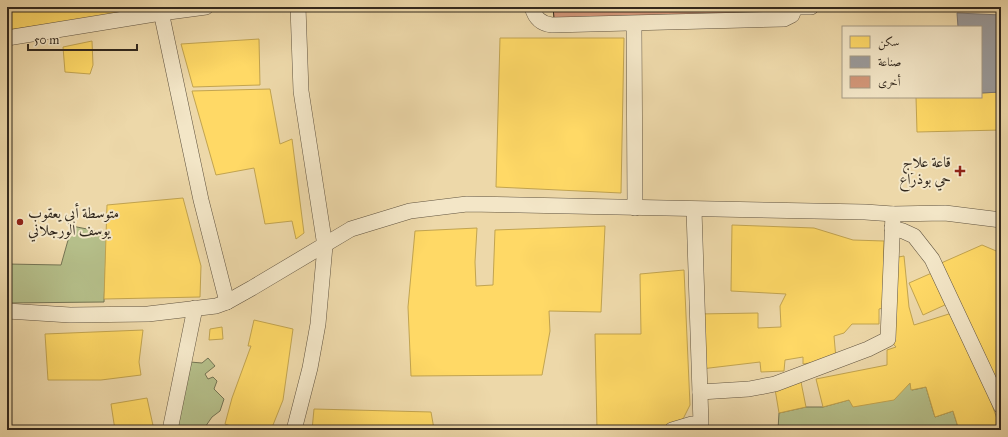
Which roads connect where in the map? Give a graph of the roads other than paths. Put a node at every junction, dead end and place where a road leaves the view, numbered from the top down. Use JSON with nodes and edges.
{"nodes":[{"id":1,"x":206,"y":7,"type":"edge"},
{"id":2,"x":298,"y":7,"type":"edge"},
{"id":3,"x":532,"y":7,"type":"edge"},
{"id":4,"x":795,"y":7,"type":"edge"},
{"id":5,"x":811,"y":7,"type":"edge"},
{"id":6,"x":160,"y":10,"type":"edge"},
{"id":7,"x":634,"y":24,"type":"junction"},
{"id":8,"x":7,"y":38,"type":"edge"},
{"id":9,"x":635,"y":208,"type":"junction"},
{"id":10,"x":694,"y":210,"type":"junction"},
{"id":11,"x":1001,"y":220,"type":"edge"},
{"id":12,"x":892,"y":221,"type":"junction"},
{"id":13,"x":325,"y":246,"type":"junction"},
{"id":14,"x":227,"y":302,"type":"junction"},
{"id":15,"x":195,"y":308,"type":"junction"},
{"id":16,"x":7,"y":311,"type":"edge"},
{"id":17,"x":700,"y":392,"type":"junction"},
{"id":18,"x":1001,"y":406,"type":"edge"},
{"id":19,"x":703,"y":427,"type":"edge"},
{"id":20,"x":170,"y":430,"type":"edge"},
{"id":21,"x":294,"y":430,"type":"edge"},
{"id":22,"x":672,"y":430,"type":"edge"}],
"edges":[{"from":1,"to":6,"type":"street"},
{"from":2,"to":13,"type":"street"},
{"from":3,"to":7,"type":"street"},
{"from":4,"to":5,"type":"street"},
{"from":4,"to":7,"type":"street"},
{"from":6,"to":8,"type":"street"},
{"from":6,"to":14,"type":"street"},
{"from":7,"to":9,"type":"street"},
{"from":9,"to":10,"type":"street"},
{"from":9,"to":13,"type":"street"},
{"from":10,"to":12,"type":"street"},
{"from":10,"to":17,"type":"street"},
{"from":11,"to":12,"type":"street"},
{"from":12,"to":17,"type":"street"},
{"from":12,"to":18,"type":"street"},
{"from":13,"to":14,"type":"street"},
{"from":13,"to":21,"type":"street"},
{"from":14,"to":15,"type":"street"},
{"from":15,"to":16,"type":"street"},
{"from":15,"to":20,"type":"street"},
{"from":17,"to":19,"type":"street"},
{"from":19,"to":22,"type":"street"}]}
